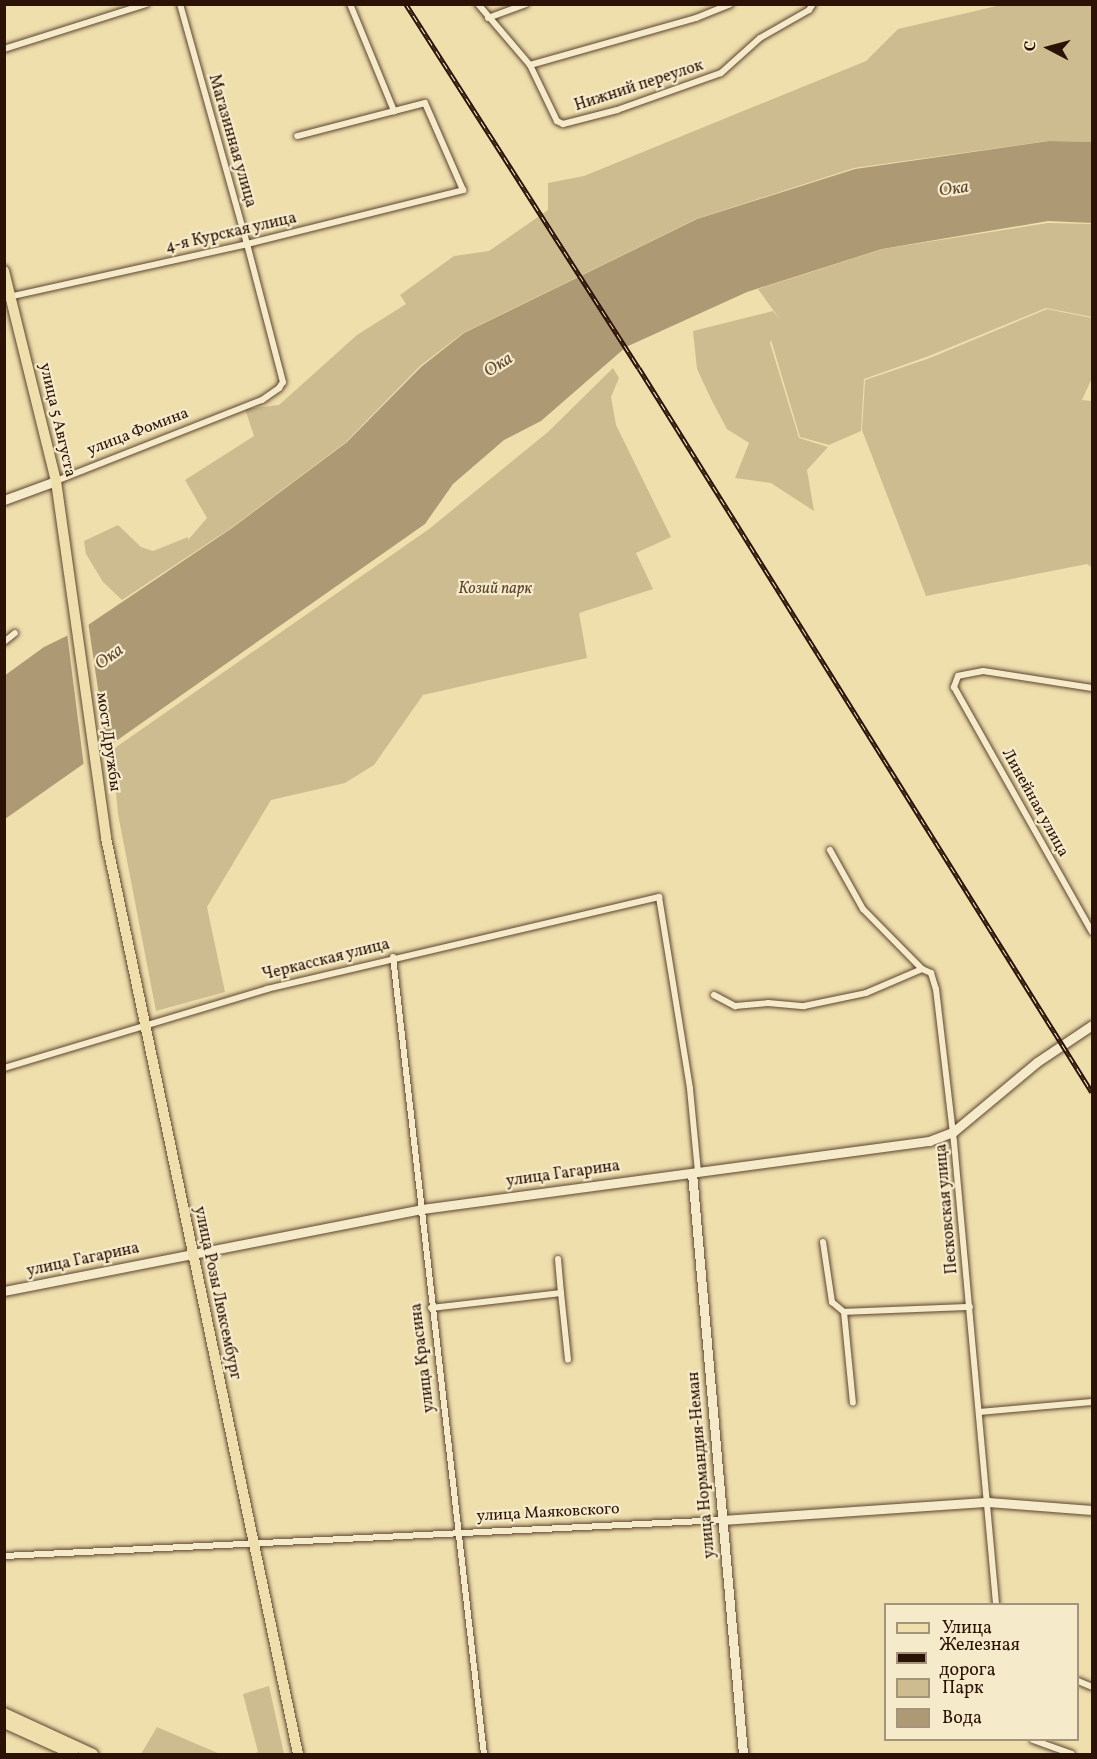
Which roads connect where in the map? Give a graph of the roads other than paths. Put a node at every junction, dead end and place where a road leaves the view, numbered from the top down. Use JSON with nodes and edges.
{"nodes":[{"id":1,"x":146,"y":4,"type":"edge"},
{"id":2,"x":180,"y":4,"type":"edge"},
{"id":3,"x":350,"y":4,"type":"edge"},
{"id":4,"x":478,"y":4,"type":"edge"},
{"id":5,"x":526,"y":4,"type":"edge"},
{"id":6,"x":729,"y":4,"type":"edge"},
{"id":7,"x":811,"y":7,"type":"edge"},
{"id":8,"x":488,"y":18,"type":"junction"},
{"id":9,"x":4,"y":49,"type":"edge"},
{"id":10,"x":530,"y":65,"type":"junction"},
{"id":11,"x":394,"y":111,"type":"junction"},
{"id":12,"x":297,"y":136,"type":"dead end"},
{"id":13,"x":247,"y":244,"type":"junction"},
{"id":14,"x":4,"y":271,"type":"edge"},
{"id":15,"x":9,"y":298,"type":"edge"},
{"id":16,"x":279,"y":388,"type":"joint"},
{"id":17,"x":56,"y":481,"type":"junction"},
{"id":18,"x":4,"y":500,"type":"edge"},
{"id":19,"x":71,"y":578,"type":"joint"},
{"id":20,"x":15,"y":633,"type":"dead end"},
{"id":21,"x":4,"y":642,"type":"edge"},
{"id":22,"x":1092,"y":688,"type":"edge"},
{"id":23,"x":106,"y":838,"type":"joint"},
{"id":24,"x":830,"y":850,"type":"dead end"},
{"id":25,"x":659,"y":897,"type":"joint"},
{"id":26,"x":1092,"y":932,"type":"edge"},
{"id":27,"x":393,"y":957,"type":"junction"},
{"id":28,"x":922,"y":969,"type":"junction"},
{"id":29,"x":714,"y":995,"type":"dead end"},
{"id":30,"x":144,"y":1024,"type":"junction"},
{"id":31,"x":1092,"y":1025,"type":"edge"},
{"id":32,"x":4,"y":1068,"type":"edge"},
{"id":33,"x":953,"y":1132,"type":"junction"},
{"id":34,"x":695,"y":1173,"type":"junction"},
{"id":35,"x":422,"y":1209,"type":"junction"},
{"id":36,"x":823,"y":1242,"type":"dead end"},
{"id":37,"x":193,"y":1252,"type":"junction"},
{"id":38,"x":558,"y":1259,"type":"dead end"},
{"id":39,"x":4,"y":1291,"type":"edge"},
{"id":40,"x":561,"y":1293,"type":"junction"},
{"id":41,"x":970,"y":1307,"type":"junction"},
{"id":42,"x":431,"y":1308,"type":"junction"},
{"id":43,"x":844,"y":1312,"type":"junction"},
{"id":44,"x":568,"y":1360,"type":"dead end"},
{"id":45,"x":1092,"y":1402,"type":"edge"},
{"id":46,"x":853,"y":1403,"type":"dead end"},
{"id":47,"x":979,"y":1412,"type":"junction"},
{"id":48,"x":988,"y":1502,"type":"junction"},
{"id":49,"x":1092,"y":1510,"type":"edge"},
{"id":50,"x":722,"y":1520,"type":"junction"},
{"id":51,"x":458,"y":1532,"type":"junction"},
{"id":52,"x":254,"y":1542,"type":"junction"},
{"id":53,"x":4,"y":1556,"type":"edge"},
{"id":54,"x":996,"y":1603,"type":"edge"},
{"id":55,"x":4,"y":1713,"type":"edge"},
{"id":56,"x":4,"y":1723,"type":"edge"},
{"id":57,"x":1036,"y":1741,"type":"edge"},
{"id":58,"x":73,"y":1755,"type":"edge"},
{"id":59,"x":93,"y":1755,"type":"edge"},
{"id":60,"x":298,"y":1755,"type":"edge"},
{"id":61,"x":484,"y":1755,"type":"edge"},
{"id":62,"x":743,"y":1755,"type":"edge"},
{"id":63,"x":1072,"y":1755,"type":"edge"}],
"edges":[{"from":1,"to":9,"type":"street"},
{"from":2,"to":13,"type":"street","name":"Магазинная улица"},
{"from":3,"to":11,"type":"street"},
{"from":4,"to":8,"type":"street"},
{"from":5,"to":8,"type":"street"},
{"from":6,"to":10,"type":"street"},
{"from":7,"to":10,"type":"street","name":"Нижний переулок"},
{"from":8,"to":10,"type":"street"},
{"from":11,"to":12,"type":"street"},
{"from":11,"to":13,"type":"street","name":"4-я Курская улица"},
{"from":13,"to":15,"type":"street","name":"4-я Курская улица"},
{"from":13,"to":16,"type":"street","name":"Магазинная улица"},
{"from":14,"to":15,"type":"main road","name":"улица 5 Августа"},
{"from":15,"to":17,"type":"main road","name":"улица 5 Августа"},
{"from":16,"to":17,"type":"street","name":"улица Фомина"},
{"from":17,"to":18,"type":"street","name":"улица Фомина"},
{"from":17,"to":19,"type":"main road","name":"улица 5 Августа"},
{"from":19,"to":23,"type":"main road","name":"мост Дружбы"},
{"from":20,"to":21,"type":"street"},
{"from":22,"to":26,"type":"street","name":"Линейная улица"},
{"from":23,"to":30,"type":"main road","name":"улица Розы Люксембург"},
{"from":24,"to":28,"type":"street","name":"Песковская улица"},
{"from":25,"to":27,"type":"street","name":"Черкасская улица"},
{"from":25,"to":34,"type":"street","name":"улица Нормандия-Неман"},
{"from":27,"to":30,"type":"street","name":"Черкасская улица"},
{"from":27,"to":35,"type":"street","name":"улица Красина"},
{"from":28,"to":29,"type":"street"},
{"from":28,"to":33,"type":"street","name":"Песковская улица"},
{"from":30,"to":32,"type":"street","name":"Черкасская улица"},
{"from":30,"to":37,"type":"main road","name":"улица Розы Люксембург"},
{"from":31,"to":33,"type":"street","name":"улица Гагарина"},
{"from":33,"to":34,"type":"street","name":"улица Гагарина"},
{"from":33,"to":41,"type":"street","name":"Песковская улица"},
{"from":34,"to":35,"type":"street","name":"улица Гагарина"},
{"from":34,"to":50,"type":"street","name":"улица Нормандия-Неман"},
{"from":35,"to":37,"type":"street","name":"улица Гагарина"},
{"from":35,"to":42,"type":"street","name":"улица Красина"},
{"from":36,"to":43,"type":"street"},
{"from":37,"to":39,"type":"street","name":"улица Гагарина"},
{"from":37,"to":52,"type":"main road","name":"улица Розы Люксембург"},
{"from":38,"to":40,"type":"street"},
{"from":40,"to":42,"type":"street"},
{"from":40,"to":44,"type":"street"},
{"from":41,"to":43,"type":"street"},
{"from":41,"to":47,"type":"street","name":"Песковская улица"},
{"from":42,"to":51,"type":"street","name":"улица Красина"},
{"from":43,"to":46,"type":"street"},
{"from":45,"to":47,"type":"street"},
{"from":47,"to":48,"type":"street","name":"Песковская улица"},
{"from":48,"to":49,"type":"street","name":"улица Маяковского"},
{"from":48,"to":50,"type":"street","name":"улица Маяковского"},
{"from":48,"to":54,"type":"street","name":"Песковская улица"},
{"from":50,"to":51,"type":"street","name":"улица Маяковского"},
{"from":50,"to":62,"type":"street","name":"улица Нормандия-Неман"},
{"from":51,"to":52,"type":"street","name":"улица Маяковского"},
{"from":51,"to":61,"type":"street","name":"улица Красина"},
{"from":52,"to":53,"type":"street","name":"улица Маяковского"},
{"from":52,"to":60,"type":"main road","name":"улица Розы Люксембург"},
{"from":55,"to":59,"type":"main road"},
{"from":56,"to":58,"type":"main road"},
{"from":57,"to":63,"type":"street"}]}
